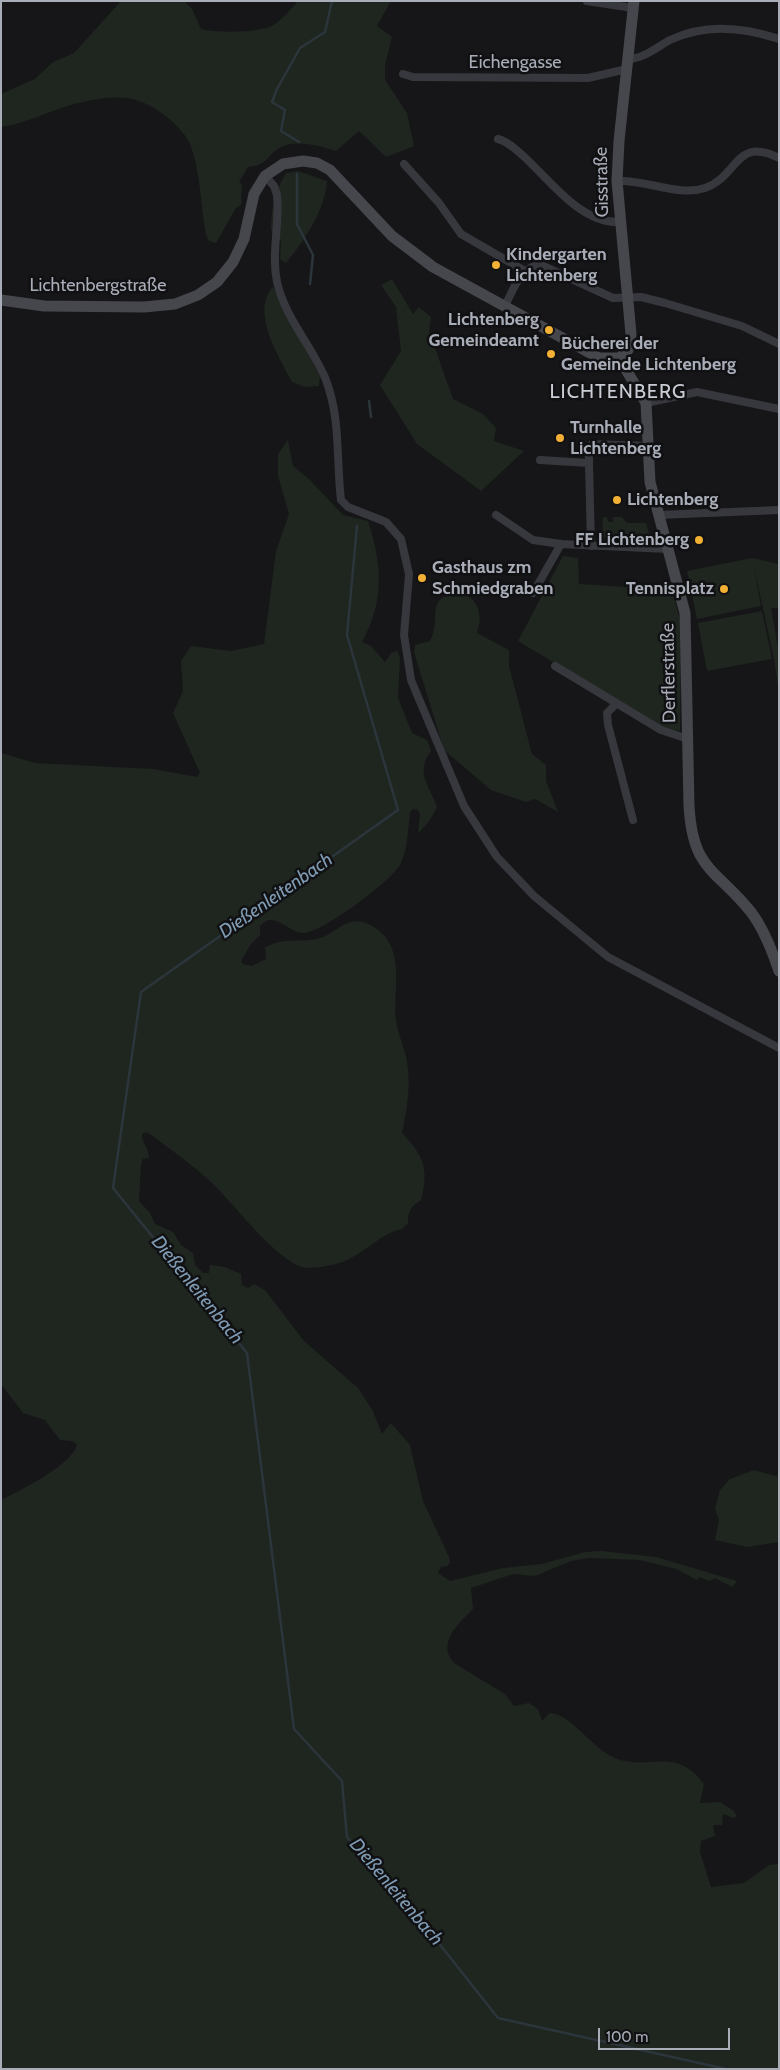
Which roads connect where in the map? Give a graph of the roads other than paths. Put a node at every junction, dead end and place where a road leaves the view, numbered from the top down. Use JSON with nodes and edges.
{"nodes":[{"id":1,"x":587,"y":1,"type":"edge"},
{"id":2,"x":633,"y":5,"type":"edge"},
{"id":3,"x":779,"y":39,"type":"edge"},
{"id":4,"x":627,"y":64,"type":"junction"},
{"id":5,"x":403,"y":74,"type":"dead end"},
{"id":6,"x":498,"y":139,"type":"dead end"},
{"id":7,"x":779,"y":158,"type":"edge"},
{"id":8,"x":404,"y":164,"type":"dead end"},
{"id":9,"x":265,"y":176,"type":"junction"},
{"id":10,"x":618,"y":181,"type":"junction"},
{"id":11,"x":620,"y":222,"type":"junction"},
{"id":12,"x":525,"y":271,"type":"junction"},
{"id":13,"x":629,"y":298,"type":"junction"},
{"id":14,"x":1,"y":300,"type":"edge"},
{"id":15,"x":505,"y":306,"type":"junction"},
{"id":16,"x":779,"y":344,"type":"edge"},
{"id":17,"x":619,"y":358,"type":"junction"},
{"id":18,"x":646,"y":403,"type":"junction"},
{"id":19,"x":779,"y":409,"type":"edge"},
{"id":20,"x":648,"y":446,"type":"junction"},
{"id":21,"x":540,"y":460,"type":"dead end"},
{"id":22,"x":589,"y":463,"type":"junction"},
{"id":23,"x":779,"y":510,"type":"edge"},
{"id":24,"x":496,"y":515,"type":"dead end"},
{"id":25,"x":659,"y":515,"type":"junction"},
{"id":26,"x":561,"y":544,"type":"junction"},
{"id":27,"x":591,"y":546,"type":"junction"},
{"id":28,"x":668,"y":549,"type":"junction"},
{"id":29,"x":533,"y":594,"type":"dead end"},
{"id":30,"x":555,"y":666,"type":"dead end"},
{"id":31,"x":616,"y":704,"type":"junction"},
{"id":32,"x":688,"y":739,"type":"junction"},
{"id":33,"x":633,"y":820,"type":"dead end"},
{"id":34,"x":778,"y":967,"type":"edge"},
{"id":35,"x":779,"y":1048,"type":"edge"}],
"edges":[{"from":1,"to":2,"type":"street"},
{"from":2,"to":4,"type":"street","name":"Gisstraße"},
{"from":3,"to":4,"type":"street","name":"Eichengasse"},
{"from":4,"to":5,"type":"street","name":"Eichengasse"},
{"from":4,"to":10,"type":"street","name":"Gisstraße"},
{"from":6,"to":11,"type":"street"},
{"from":7,"to":10,"type":"street"},
{"from":8,"to":12,"type":"street"},
{"from":9,"to":14,"type":"street","name":"Lichtenbergstraße"},
{"from":9,"to":15,"type":"street","name":"Lichtenbergstraße"},
{"from":9,"to":35,"type":"street"},
{"from":10,"to":11,"type":"street","name":"Gisstraße"},
{"from":11,"to":13,"type":"street","name":"Gisstraße"},
{"from":12,"to":13,"type":"street"},
{"from":12,"to":15,"type":"street"},
{"from":13,"to":16,"type":"street"},
{"from":13,"to":17,"type":"street","name":"Gisstraße"},
{"from":15,"to":17,"type":"street","name":"Lichtenbergstraße"},
{"from":17,"to":18,"type":"street","name":"Derflerstraße"},
{"from":18,"to":19,"type":"street"},
{"from":18,"to":20,"type":"street","name":"Derflerstraße"},
{"from":20,"to":22,"type":"street"},
{"from":20,"to":25,"type":"street","name":"Derflerstraße"},
{"from":21,"to":22,"type":"street"},
{"from":22,"to":27,"type":"street"},
{"from":23,"to":25,"type":"street"},
{"from":24,"to":26,"type":"street"},
{"from":25,"to":28,"type":"street","name":"Derflerstraße"},
{"from":26,"to":27,"type":"street"},
{"from":26,"to":29,"type":"street"},
{"from":27,"to":28,"type":"street"},
{"from":28,"to":32,"type":"street","name":"Derflerstraße"},
{"from":30,"to":31,"type":"street"},
{"from":31,"to":32,"type":"street"},
{"from":31,"to":33,"type":"street"},
{"from":32,"to":34,"type":"street","name":"Derflerstraße"}]}
